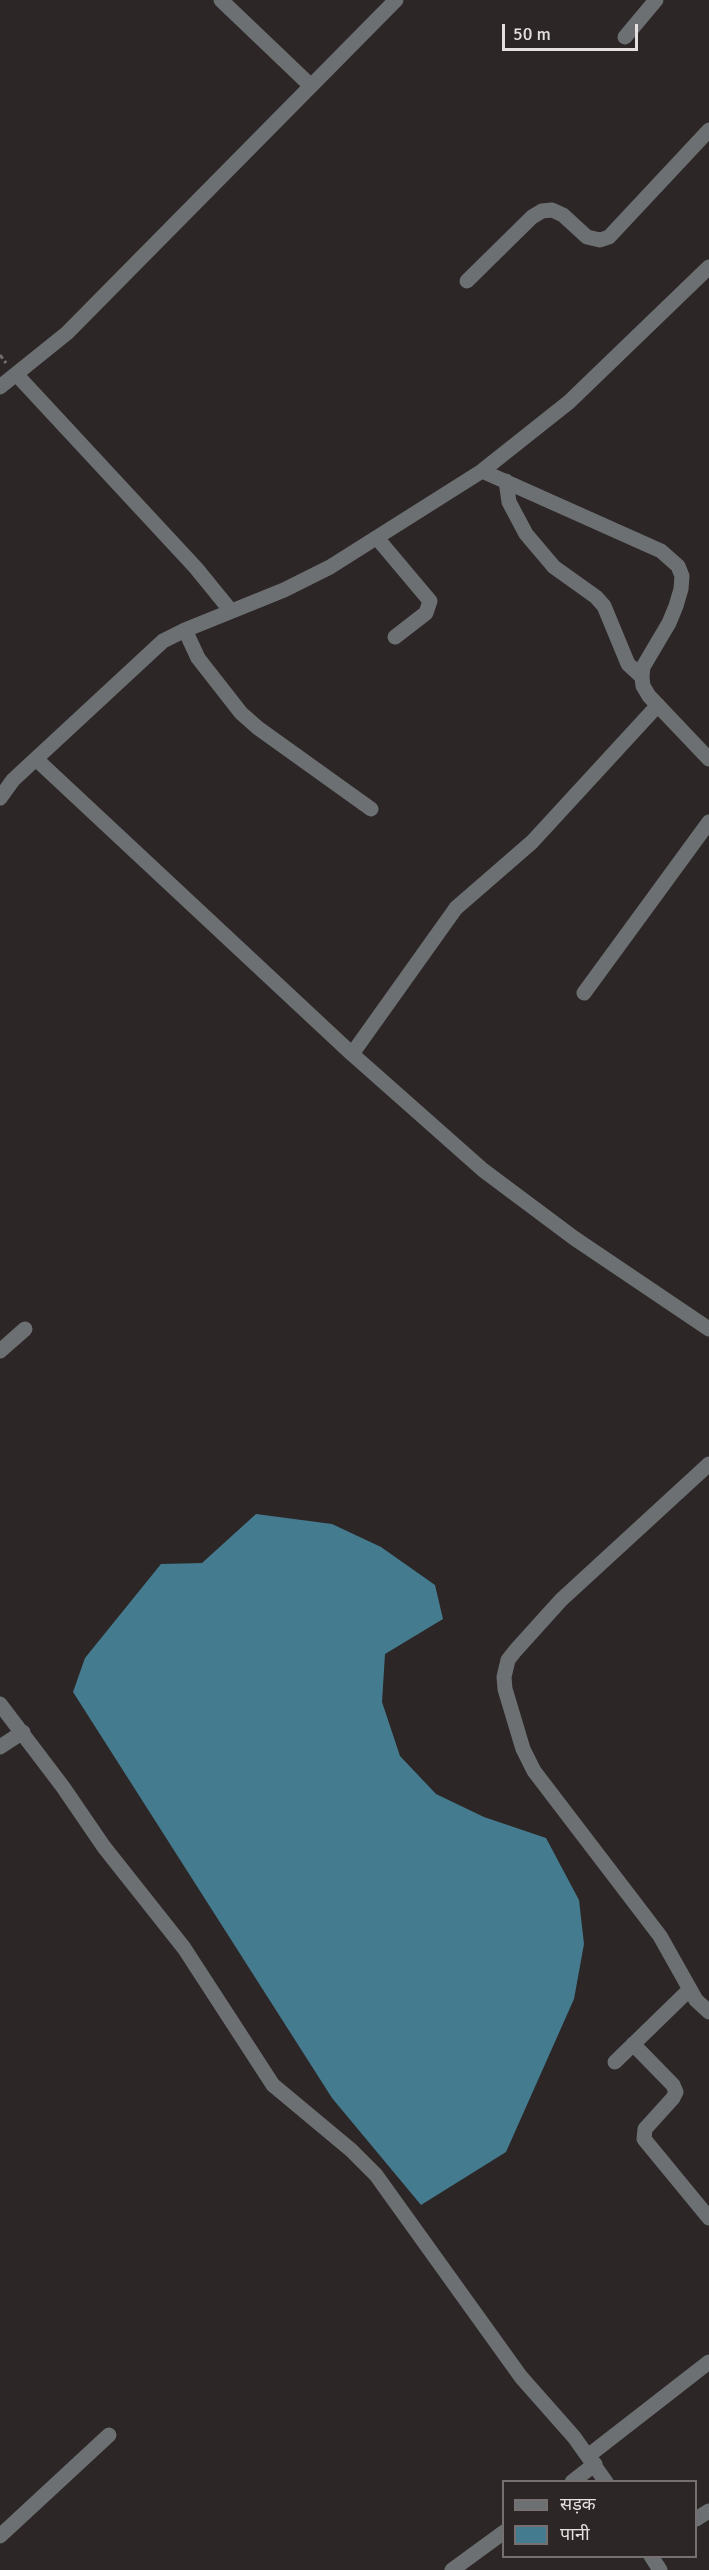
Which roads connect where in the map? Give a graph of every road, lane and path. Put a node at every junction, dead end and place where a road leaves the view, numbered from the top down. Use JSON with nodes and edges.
{"nodes":[{"id":1,"x":220,"y":0,"type":"edge"},
{"id":2,"x":396,"y":0,"type":"edge"},
{"id":3,"x":656,"y":0,"type":"edge"},
{"id":4,"x":625,"y":37,"type":"dead end"},
{"id":5,"x":311,"y":86,"type":"junction"},
{"id":6,"x":709,"y":130,"type":"edge"},
{"id":7,"x":709,"y":267,"type":"edge"},
{"id":8,"x":467,"y":281,"type":"dead end"},
{"id":9,"x":16,"y":374,"type":"junction"},
{"id":10,"x":0,"y":387,"type":"edge"},
{"id":11,"x":482,"y":471,"type":"junction"},
{"id":12,"x":506,"y":481,"type":"junction"},
{"id":13,"x":377,"y":538,"type":"junction"},
{"id":14,"x":231,"y":611,"type":"junction"},
{"id":15,"x":185,"y":630,"type":"junction"},
{"id":16,"x":395,"y":637,"type":"dead end"},
{"id":17,"x":642,"y":677,"type":"junction"},
{"id":18,"x":658,"y":705,"type":"junction"},
{"id":19,"x":36,"y":759,"type":"junction"},
{"id":20,"x":709,"y":759,"type":"edge"},
{"id":21,"x":0,"y":798,"type":"edge"},
{"id":22,"x":371,"y":809,"type":"dead end"},
{"id":23,"x":709,"y":822,"type":"edge"},
{"id":24,"x":584,"y":993,"type":"dead end"},
{"id":25,"x":352,"y":1054,"type":"junction"},
{"id":26,"x":25,"y":1329,"type":"dead end"},
{"id":27,"x":709,"y":1329,"type":"edge"},
{"id":28,"x":0,"y":1352,"type":"edge"},
{"id":29,"x":709,"y":1464,"type":"edge"},
{"id":30,"x":0,"y":1704,"type":"edge"},
{"id":31,"x":22,"y":1732,"type":"junction"},
{"id":32,"x":0,"y":1748,"type":"edge"},
{"id":33,"x":690,"y":1989,"type":"junction"},
{"id":34,"x":709,"y":2012,"type":"edge"},
{"id":35,"x":633,"y":2044,"type":"junction"},
{"id":36,"x":615,"y":2062,"type":"dead end"},
{"id":37,"x":709,"y":2218,"type":"edge"},
{"id":38,"x":709,"y":2361,"type":"edge"},
{"id":39,"x":109,"y":2435,"type":"dead end"},
{"id":40,"x":592,"y":2460,"type":"junction"},
{"id":41,"x":573,"y":2480,"type":"edge"},
{"id":42,"x":605,"y":2480,"type":"edge"},
{"id":43,"x":502,"y":2533,"type":"edge"},
{"id":44,"x":0,"y":2536,"type":"edge"},
{"id":45,"x":452,"y":2570,"type":"edge"}],
"edges":[{"from":1,"to":5,"type":"street"},
{"from":2,"to":5,"type":"street"},
{"from":3,"to":4,"type":"street"},
{"from":5,"to":9,"type":"street"},
{"from":6,"to":8,"type":"street"},
{"from":7,"to":11,"type":"street"},
{"from":9,"to":10,"type":"street"},
{"from":9,"to":14,"type":"street"},
{"from":11,"to":12,"type":"street"},
{"from":11,"to":13,"type":"street"},
{"from":12,"to":17,"type":"street"},
{"from":12,"to":17,"type":"street"},
{"from":13,"to":14,"type":"street"},
{"from":13,"to":16,"type":"street"},
{"from":14,"to":15,"type":"street"},
{"from":15,"to":19,"type":"street"},
{"from":15,"to":22,"type":"street"},
{"from":17,"to":18,"type":"street"},
{"from":18,"to":20,"type":"street"},
{"from":18,"to":25,"type":"street"},
{"from":19,"to":21,"type":"street"},
{"from":19,"to":25,"type":"street"},
{"from":23,"to":24,"type":"street"},
{"from":25,"to":27,"type":"street"},
{"from":26,"to":28,"type":"street"},
{"from":29,"to":33,"type":"street"},
{"from":30,"to":31,"type":"street"},
{"from":31,"to":32,"type":"street"},
{"from":31,"to":40,"type":"street"},
{"from":33,"to":34,"type":"street"},
{"from":33,"to":35,"type":"street"},
{"from":35,"to":36,"type":"street"},
{"from":35,"to":37,"type":"street"},
{"from":38,"to":40,"type":"street"},
{"from":39,"to":44,"type":"street"},
{"from":40,"to":41,"type":"street"},
{"from":40,"to":42,"type":"street"},
{"from":43,"to":45,"type":"street"}]}
